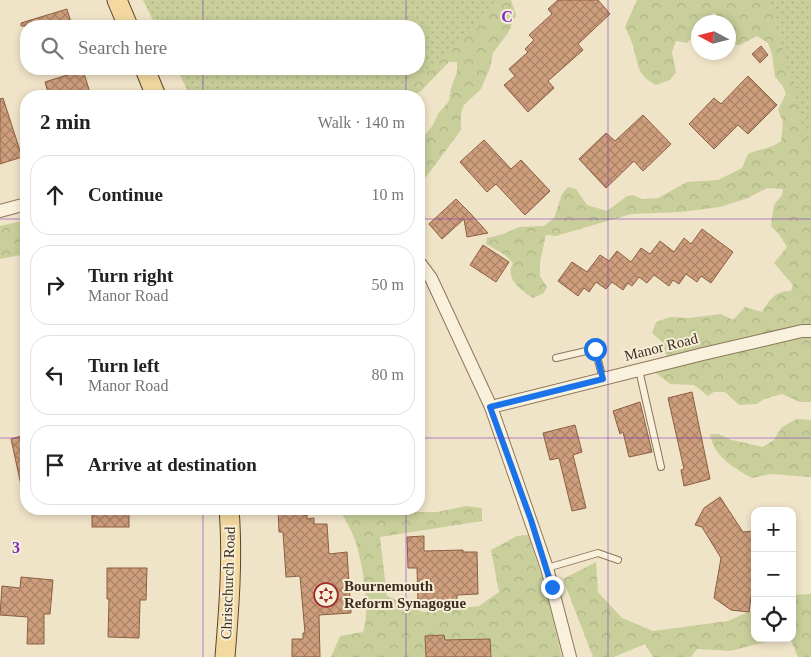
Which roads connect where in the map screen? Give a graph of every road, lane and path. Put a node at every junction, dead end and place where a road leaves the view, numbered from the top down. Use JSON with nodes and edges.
{"nodes":[{"id":1,"x":117,"y":0,"type":"edge"},
{"id":2,"x":125,"y":20,"type":"edge"},
{"id":3,"x":148,"y":75,"type":"edge"},
{"id":4,"x":154,"y":90,"type":"edge"},
{"id":5,"x":20,"y":206,"type":"edge"},
{"id":6,"x":0,"y":211,"type":"edge"},
{"id":7,"x":425,"y":270,"type":"edge"},
{"id":8,"x":811,"y":331,"type":"edge"},
{"id":9,"x":556,"y":358,"type":"dead end"},
{"id":10,"x":639,"y":370,"type":"junction"},
{"id":11,"x":603,"y":379,"type":"junction"},
{"id":12,"x":490,"y":407,"type":"junction"},
{"id":13,"x":661,"y":467,"type":"dead end"},
{"id":14,"x":229,"y":515,"type":"edge"},
{"id":15,"x":618,"y":560,"type":"dead end"},
{"id":16,"x":546,"y":568,"type":"junction"},
{"id":17,"x":225,"y":657,"type":"edge"},
{"id":18,"x":570,"y":657,"type":"edge"}],
"edges":[{"from":1,"to":2,"type":"main road"},
{"from":3,"to":4,"type":"main road"},
{"from":5,"to":6,"type":"street"},
{"from":7,"to":12,"type":"street"},
{"from":8,"to":10,"type":"street","name":"Manor Road"},
{"from":9,"to":11,"type":"lane"},
{"from":10,"to":11,"type":"street","name":"Manor Road"},
{"from":10,"to":13,"type":"lane"},
{"from":11,"to":12,"type":"street","name":"Manor Road"},
{"from":12,"to":16,"type":"street"},
{"from":14,"to":17,"type":"main road","name":"Christchurch Road"},
{"from":15,"to":16,"type":"lane"},
{"from":16,"to":18,"type":"street"}]}
